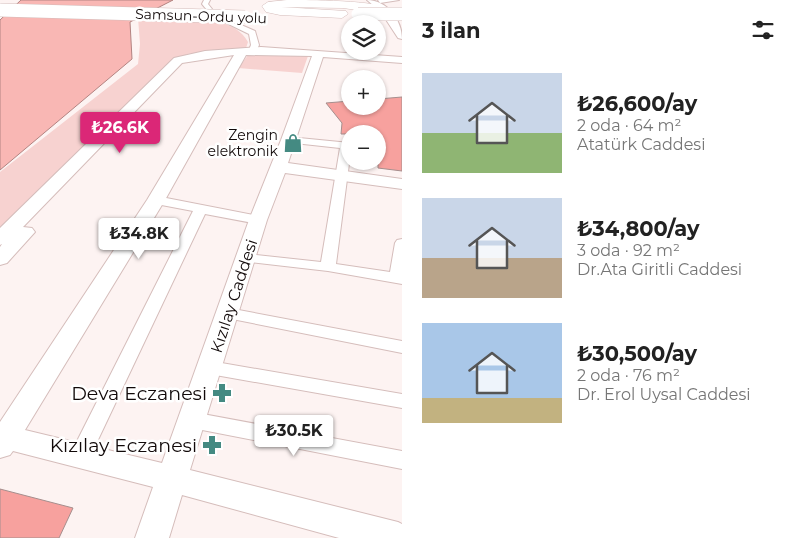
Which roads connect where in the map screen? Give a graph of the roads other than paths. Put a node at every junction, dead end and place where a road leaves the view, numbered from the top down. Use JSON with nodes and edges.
{"nodes":[{"id":1,"x":207,"y":0,"type":"edge"},
{"id":2,"x":271,"y":0,"type":"edge"},
{"id":3,"x":318,"y":0,"type":"edge"},
{"id":4,"x":352,"y":0,"type":"edge"},
{"id":5,"x":0,"y":6,"type":"edge"},
{"id":6,"x":392,"y":8,"type":"edge"},
{"id":7,"x":0,"y":10,"type":"edge"},
{"id":8,"x":252,"y":14,"type":"junction"},
{"id":9,"x":342,"y":14,"type":"junction"},
{"id":10,"x":349,"y":15,"type":"edge"},
{"id":11,"x":369,"y":15,"type":"edge"},
{"id":12,"x":341,"y":16,"type":"edge"},
{"id":13,"x":402,"y":36,"type":"edge"},
{"id":14,"x":246,"y":52,"type":"junction"},
{"id":15,"x":318,"y":54,"type":"junction"},
{"id":16,"x":402,"y":60,"type":"edge"},
{"id":17,"x":289,"y":140,"type":"junction"},
{"id":18,"x":278,"y":167,"type":"junction"},
{"id":19,"x":340,"y":176,"type":"junction"},
{"id":20,"x":402,"y":184,"type":"edge"},
{"id":21,"x":156,"y":200,"type":"junction"},
{"id":22,"x":200,"y":210,"type":"junction"},
{"id":23,"x":258,"y":220,"type":"junction"},
{"id":24,"x":0,"y":239,"type":"edge"},
{"id":25,"x":402,"y":243,"type":"edge"},
{"id":26,"x":247,"y":258,"type":"junction"},
{"id":27,"x":0,"y":259,"type":"edge"},
{"id":28,"x":328,"y":267,"type":"junction"},
{"id":29,"x":399,"y":278,"type":"edge"},
{"id":30,"x":228,"y":313,"type":"junction"},
{"id":31,"x":402,"y":346,"type":"edge"},
{"id":32,"x":210,"y":368,"type":"junction"},
{"id":33,"x":402,"y":401,"type":"edge"},
{"id":34,"x":192,"y":420,"type":"junction"},
{"id":35,"x":2,"y":439,"type":"edge"},
{"id":36,"x":81,"y":455,"type":"junction"},
{"id":37,"x":402,"y":460,"type":"edge"},
{"id":38,"x":172,"y":480,"type":"junction"},
{"id":39,"x":152,"y":538,"type":"edge"},
{"id":40,"x":398,"y":538,"type":"edge"}],
"edges":[{"from":1,"to":14,"type":"street"},
{"from":2,"to":8,"type":"highway"},
{"from":3,"to":4,"type":"highway"},
{"from":5,"to":8,"type":"highway","name":"Samsun-Ordu yolu"},
{"from":6,"to":9,"type":"highway"},
{"from":6,"to":11,"type":"highway","name":"Samsun-Ordu yolu"},
{"from":6,"to":13,"type":"main road"},
{"from":7,"to":8,"type":"highway","name":"Samsun-Ordu yolu","bridge":true},
{"from":8,"to":9,"type":"highway","name":"Samsun-Ordu yolu"},
{"from":8,"to":12,"type":"highway","name":"Samsun-Ordu yolu"},
{"from":9,"to":10,"type":"highway","name":"Samsun-Ordu yolu"},
{"from":14,"to":15,"type":"main road"},
{"from":14,"to":21,"type":"main road"},
{"from":14,"to":24,"type":"main road"},
{"from":14,"to":27,"type":"main road"},
{"from":15,"to":16,"type":"main road"},
{"from":15,"to":17,"type":"main road","name":"Kızılay Caddesi"},
{"from":17,"to":18,"type":"main road","name":"Kızılay Caddesi"},
{"from":17,"to":19,"type":"street"},
{"from":18,"to":19,"type":"main road"},
{"from":18,"to":23,"type":"main road","name":"Kızılay Caddesi"},
{"from":19,"to":20,"type":"main road"},
{"from":19,"to":28,"type":"street"},
{"from":21,"to":22,"type":"street"},
{"from":21,"to":35,"type":"main road"},
{"from":22,"to":23,"type":"street"},
{"from":22,"to":36,"type":"street"},
{"from":23,"to":26,"type":"main road","name":"Kızılay Caddesi"},
{"from":25,"to":29,"type":"street"},
{"from":26,"to":28,"type":"street"},
{"from":26,"to":30,"type":"main road","name":"Kızılay Caddesi"},
{"from":28,"to":29,"type":"street"},
{"from":30,"to":31,"type":"street"},
{"from":30,"to":32,"type":"main road","name":"Kızılay Caddesi"},
{"from":32,"to":33,"type":"street"},
{"from":32,"to":34,"type":"main road","name":"Kızılay Caddesi"},
{"from":34,"to":37,"type":"street"},
{"from":34,"to":38,"type":"main road","name":"Kızılay Caddesi"},
{"from":35,"to":36,"type":"main road"},
{"from":36,"to":38,"type":"main road"},
{"from":38,"to":39,"type":"main road","name":"Kızılay Caddesi"},
{"from":38,"to":40,"type":"main road"}]}
